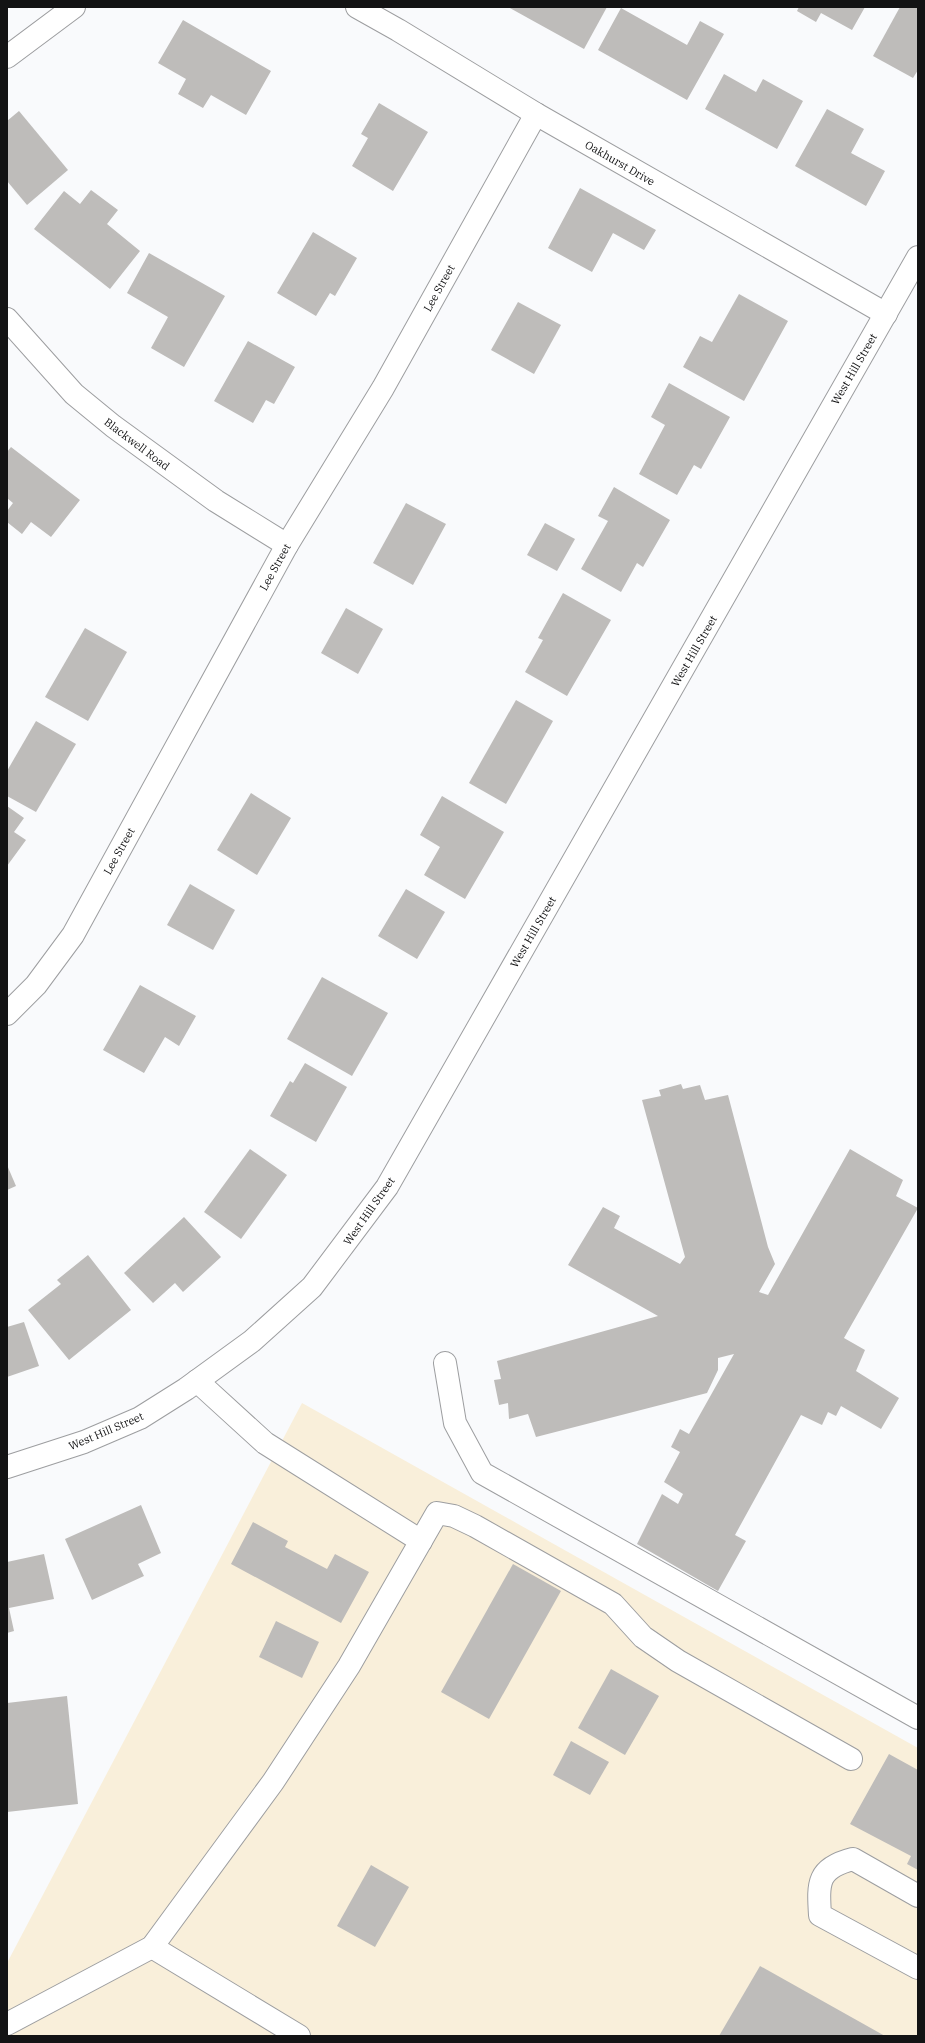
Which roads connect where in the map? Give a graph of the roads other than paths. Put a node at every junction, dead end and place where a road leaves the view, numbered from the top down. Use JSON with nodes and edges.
{"nodes":[{"id":1,"x":74,"y":7,"type":"edge"},
{"id":2,"x":357,"y":7,"type":"edge"},
{"id":3,"x":7,"y":57,"type":"edge"},
{"id":4,"x":536,"y":114,"type":"junction"},
{"id":5,"x":918,"y":257,"type":"edge"},
{"id":6,"x":886,"y":314,"type":"junction"},
{"id":7,"x":7,"y":319,"type":"edge"},
{"id":8,"x":287,"y":545,"type":"junction"},
{"id":9,"x":7,"y":1014,"type":"edge"},
{"id":10,"x":445,"y":1363,"type":"dead end"},
{"id":11,"x":197,"y":1381,"type":"junction"},
{"id":12,"x":7,"y":1467,"type":"edge"},
{"id":13,"x":421,"y":1541,"type":"junction"},
{"id":14,"x":918,"y":1718,"type":"edge"},
{"id":15,"x":851,"y":1759,"type":"dead end"},
{"id":16,"x":918,"y":1896,"type":"edge"},
{"id":17,"x":152,"y":1947,"type":"junction"},
{"id":18,"x":918,"y":1968,"type":"edge"},
{"id":19,"x":7,"y":2024,"type":"edge"},
{"id":20,"x":299,"y":2036,"type":"edge"}],
"edges":[{"from":1,"to":3,"type":"street"},
{"from":2,"to":4,"type":"street","name":"Oakhurst Drive"},
{"from":4,"to":6,"type":"street","name":"Oakhurst Drive"},
{"from":4,"to":8,"type":"street","name":"Lee Street"},
{"from":5,"to":6,"type":"street","name":"West Hill Street"},
{"from":6,"to":11,"type":"street","name":"West Hill Street"},
{"from":7,"to":8,"type":"street","name":"Blackwell Road"},
{"from":8,"to":9,"type":"street","name":"Lee Street"},
{"from":10,"to":14,"type":"street"},
{"from":11,"to":12,"type":"street","name":"West Hill Street"},
{"from":11,"to":13,"type":"street"},
{"from":13,"to":15,"type":"street"},
{"from":13,"to":17,"type":"street"},
{"from":16,"to":18,"type":"street"},
{"from":17,"to":19,"type":"street"},
{"from":17,"to":20,"type":"street"}]}
